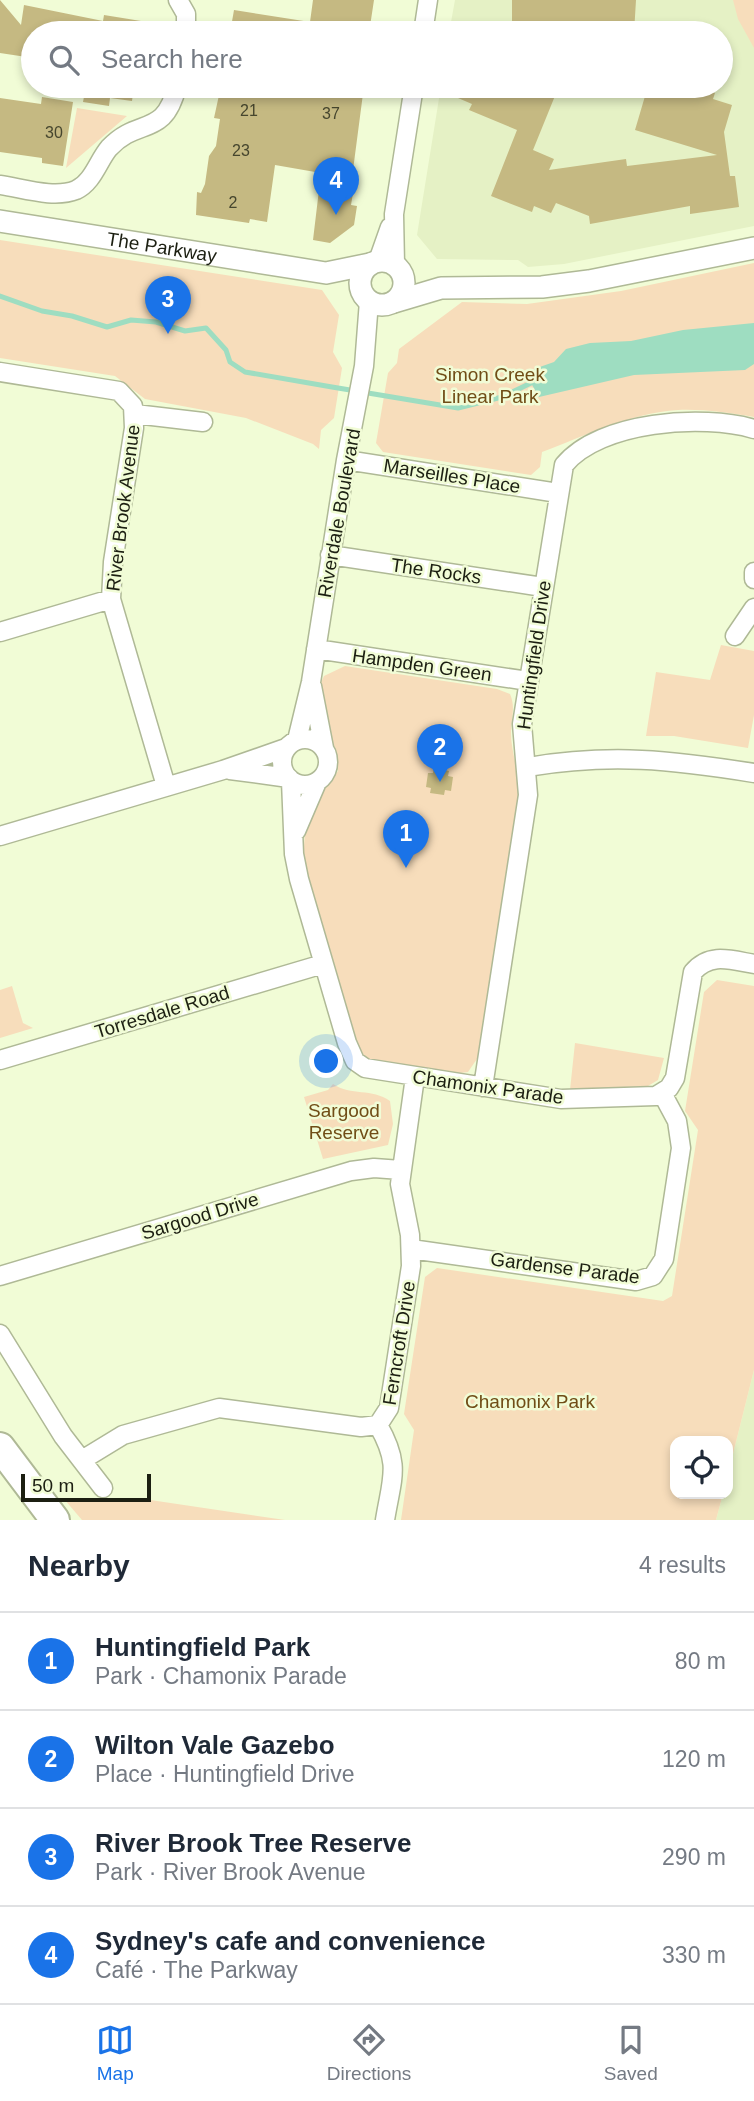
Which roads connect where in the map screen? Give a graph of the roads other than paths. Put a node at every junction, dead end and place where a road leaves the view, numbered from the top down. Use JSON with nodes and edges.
{"nodes":[{"id":1,"x":178,"y":0,"type":"edge"},
{"id":2,"x":428,"y":0,"type":"edge"},
{"id":3,"x":186,"y":21,"type":"edge"},
{"id":4,"x":424,"y":21,"type":"edge"},
{"id":5,"x":174,"y":98,"type":"edge"},
{"id":6,"x":412,"y":98,"type":"edge"},
{"id":7,"x":0,"y":184,"type":"edge"},
{"id":8,"x":0,"y":221,"type":"edge"},
{"id":9,"x":754,"y":248,"type":"edge"},
{"id":10,"x":386,"y":265,"type":"junction"},
{"id":11,"x":326,"y":273,"type":"junction"},
{"id":12,"x":441,"y":288,"type":"junction"},
{"id":13,"x":378,"y":301,"type":"junction"},
{"id":14,"x":0,"y":372,"type":"edge"},
{"id":15,"x":135,"y":414,"type":"junction"},
{"id":16,"x":203,"y":422,"type":"dead end"},
{"id":17,"x":754,"y":429,"type":"edge"},
{"id":18,"x":346,"y":460,"type":"junction"},
{"id":19,"x":558,"y":493,"type":"junction"},
{"id":20,"x":330,"y":555,"type":"junction"},
{"id":21,"x":754,"y":572,"type":"edge"},
{"id":22,"x":754,"y":579,"type":"edge"},
{"id":23,"x":542,"y":587,"type":"junction"},
{"id":24,"x":111,"y":599,"type":"junction"},
{"id":25,"x":754,"y":607,"type":"edge"},
{"id":26,"x":0,"y":632,"type":"edge"},
{"id":27,"x":735,"y":636,"type":"dead end"},
{"id":28,"x":316,"y":649,"type":"junction"},
{"id":29,"x":527,"y":681,"type":"junction"},
{"id":30,"x":311,"y":682,"type":"junction"},
{"id":31,"x":292,"y":744,"type":"junction"},
{"id":32,"x":324,"y":748,"type":"junction"},
{"id":33,"x":528,"y":767,"type":"junction"},
{"id":34,"x":223,"y":770,"type":"junction"},
{"id":35,"x":754,"y":773,"type":"edge"},
{"id":36,"x":290,"y":780,"type":"junction"},
{"id":37,"x":317,"y":782,"type":"junction"},
{"id":38,"x":166,"y":786,"type":"junction"},
{"id":39,"x":0,"y":834,"type":"edge"},
{"id":40,"x":293,"y":838,"type":"junction"},
{"id":41,"x":323,"y":964,"type":"junction"},
{"id":42,"x":754,"y":964,"type":"edge"},
{"id":43,"x":0,"y":1060,"type":"edge"},
{"id":44,"x":415,"y":1077,"type":"junction"},
{"id":45,"x":483,"y":1087,"type":"junction"},
{"id":46,"x":662,"y":1093,"type":"junction"},
{"id":47,"x":401,"y":1170,"type":"junction"},
{"id":48,"x":411,"y":1249,"type":"junction"},
{"id":49,"x":0,"y":1276,"type":"edge"},
{"id":50,"x":0,"y":1334,"type":"edge"},
{"id":51,"x":378,"y":1425,"type":"junction"},
{"id":52,"x":0,"y":1447,"type":"edge"},
{"id":53,"x":82,"y":1460,"type":"junction"},
{"id":54,"x":103,"y":1488,"type":"dead end"},
{"id":55,"x":55,"y":1520,"type":"edge"},
{"id":56,"x":385,"y":1520,"type":"edge"}],
"edges":[{"from":1,"to":3,"type":"street"},
{"from":2,"to":4,"type":"street"},
{"from":5,"to":7,"type":"street"},
{"from":6,"to":10,"type":"street"},
{"from":8,"to":11,"type":"street","name":"The Parkway"},
{"from":9,"to":12,"type":"street"},
{"from":10,"to":11,"type":"street","name":"The Parkway"},
{"from":10,"to":12,"type":"street"},
{"from":10,"to":13,"type":"street"},
{"from":10,"to":13,"type":"street"},
{"from":11,"to":13,"type":"street","name":"The Parkway"},
{"from":12,"to":13,"type":"street"},
{"from":13,"to":18,"type":"street","name":"Riverdale Boulevard"},
{"from":14,"to":15,"type":"street","name":"River Brook Avenue"},
{"from":15,"to":16,"type":"street"},
{"from":15,"to":24,"type":"street","name":"River Brook Avenue"},
{"from":17,"to":19,"type":"street","name":"Huntingfield Drive"},
{"from":18,"to":19,"type":"street","name":"Marseilles Place"},
{"from":18,"to":20,"type":"street","name":"Riverdale Boulevard"},
{"from":19,"to":23,"type":"street","name":"Huntingfield Drive"},
{"from":20,"to":23,"type":"street","name":"The Rocks"},
{"from":20,"to":28,"type":"street","name":"Riverdale Boulevard"},
{"from":21,"to":22,"type":"street"},
{"from":23,"to":29,"type":"street","name":"Huntingfield Drive"},
{"from":24,"to":26,"type":"street"},
{"from":24,"to":38,"type":"street","name":"River Brook Avenue"},
{"from":25,"to":27,"type":"street"},
{"from":28,"to":29,"type":"street","name":"Hampden Green"},
{"from":28,"to":30,"type":"street","name":"Riverdale Boulevard"},
{"from":29,"to":33,"type":"street","name":"Huntingfield Drive"},
{"from":30,"to":31,"type":"street","name":"Riverdale Boulevard"},
{"from":30,"to":32,"type":"street","name":"Riverdale Boulevard"},
{"from":31,"to":32,"type":"street"},
{"from":31,"to":34,"type":"street"},
{"from":31,"to":36,"type":"street"},
{"from":32,"to":37,"type":"street"},
{"from":33,"to":35,"type":"street"},
{"from":33,"to":45,"type":"street","name":"Huntingfield Drive"},
{"from":34,"to":36,"type":"street"},
{"from":34,"to":38,"type":"street"},
{"from":36,"to":37,"type":"street"},
{"from":36,"to":40,"type":"street","name":"Chamonix Parade"},
{"from":37,"to":40,"type":"street"},
{"from":38,"to":39,"type":"street"},
{"from":40,"to":41,"type":"street","name":"Chamonix Parade"},
{"from":41,"to":43,"type":"street","name":"Torresdale Road"},
{"from":41,"to":44,"type":"street","name":"Chamonix Parade"},
{"from":42,"to":46,"type":"street"},
{"from":44,"to":45,"type":"street","name":"Chamonix Parade"},
{"from":44,"to":47,"type":"street","name":"Ferncroft Drive"},
{"from":45,"to":46,"type":"street","name":"Chamonix Parade"},
{"from":46,"to":48,"type":"street","name":"Gardense Parade"},
{"from":47,"to":48,"type":"street","name":"Ferncroft Drive"},
{"from":47,"to":49,"type":"street","name":"Sargood Drive"},
{"from":48,"to":51,"type":"street","name":"Ferncroft Drive"},
{"from":50,"to":53,"type":"street"},
{"from":51,"to":53,"type":"street","name":"Ferncroft Drive"},
{"from":51,"to":56,"type":"street"},
{"from":52,"to":55,"type":"highway"},
{"from":53,"to":54,"type":"street"}]}
